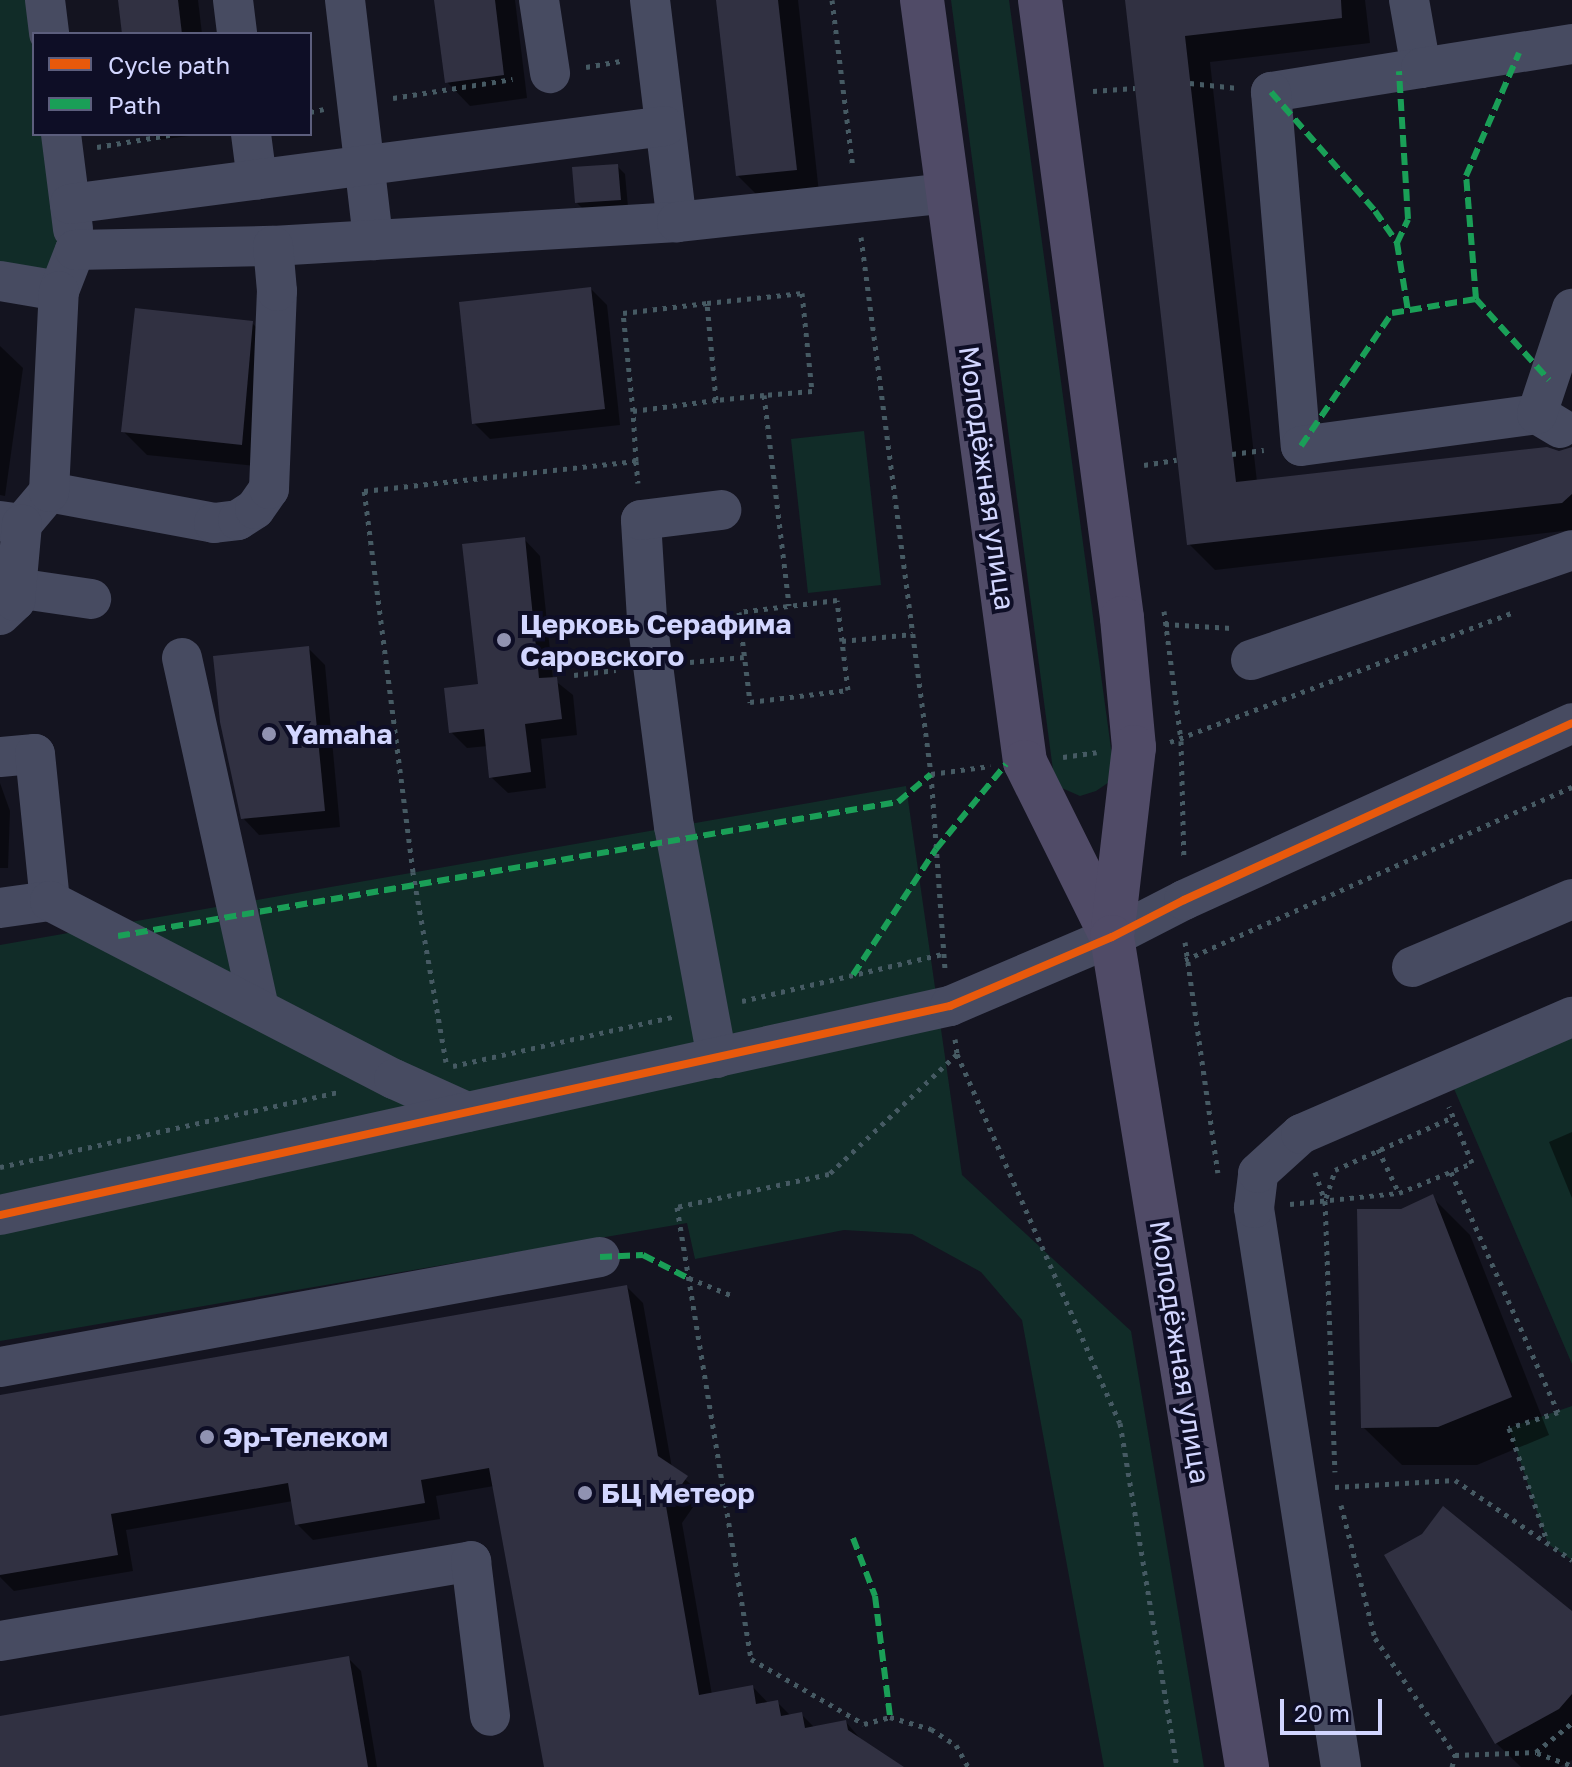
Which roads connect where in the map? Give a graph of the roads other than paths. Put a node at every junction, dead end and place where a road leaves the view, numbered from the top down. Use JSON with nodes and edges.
{"nodes":[{"id":1,"x":45,"y":0,"type":"edge"},
{"id":2,"x":233,"y":0,"type":"edge"},
{"id":3,"x":345,"y":0,"type":"edge"},
{"id":4,"x":539,"y":0,"type":"edge"},
{"id":5,"x":650,"y":0,"type":"edge"},
{"id":6,"x":922,"y":0,"type":"edge"},
{"id":7,"x":1040,"y":0,"type":"edge"},
{"id":8,"x":1409,"y":0,"type":"edge"},
{"id":9,"x":49,"y":32,"type":"edge"},
{"id":10,"x":237,"y":32,"type":"edge"},
{"id":11,"x":1572,"y":44,"type":"edge"},
{"id":12,"x":1421,"y":68,"type":"junction"},
{"id":13,"x":550,"y":73,"type":"road end"},
{"id":14,"x":665,"y":126,"type":"junction"},
{"id":15,"x":251,"y":136,"type":"edge"},
{"id":16,"x":62,"y":143,"type":"edge"},
{"id":17,"x":364,"y":166,"type":"junction"},
{"id":18,"x":257,"y":180,"type":"junction"},
{"id":19,"x":948,"y":193,"type":"junction"},
{"id":20,"x":70,"y":204,"type":"junction"},
{"id":21,"x":677,"y":222,"type":"junction"},
{"id":22,"x":373,"y":240,"type":"junction"},
{"id":23,"x":273,"y":246,"type":"junction"},
{"id":24,"x":75,"y":250,"type":"junction"},
{"id":25,"x":0,"y":281,"type":"edge"},
{"id":26,"x":59,"y":291,"type":"junction"},
{"id":27,"x":1572,"y":309,"type":"edge"},
{"id":28,"x":49,"y":492,"type":"junction"},
{"id":29,"x":721,"y":510,"type":"dead end"},
{"id":30,"x":11,"y":523,"type":"edge"},
{"id":31,"x":1572,"y":550,"type":"edge"},
{"id":32,"x":91,"y":599,"type":"dead end"},
{"id":33,"x":8,"y":602,"type":"edge"},
{"id":34,"x":182,"y":658,"type":"dead end"},
{"id":35,"x":1251,"y":660,"type":"dead end"},
{"id":36,"x":1572,"y":723,"type":"edge"},
{"id":37,"x":0,"y":757,"type":"edge"},
{"id":38,"x":1572,"y":899,"type":"edge"},
{"id":39,"x":50,"y":901,"type":"junction"},
{"id":40,"x":0,"y":908,"type":"edge"},
{"id":41,"x":1112,"y":937,"type":"junction"},
{"id":42,"x":1412,"y":967,"type":"dead end"},
{"id":43,"x":259,"y":1009,"type":"junction"},
{"id":44,"x":1572,"y":1017,"type":"edge"},
{"id":45,"x":717,"y":1058,"type":"junction"},
{"id":46,"x":467,"y":1112,"type":"junction"},
{"id":47,"x":0,"y":1215,"type":"edge"},
{"id":48,"x":600,"y":1257,"type":"dead end"},
{"id":49,"x":0,"y":1367,"type":"edge"},
{"id":50,"x":0,"y":1641,"type":"edge"},
{"id":51,"x":490,"y":1716,"type":"dead end"},
{"id":52,"x":1247,"y":1767,"type":"edge"},
{"id":53,"x":1341,"y":1767,"type":"edge"}],
"edges":[{"from":1,"to":9,"type":"street"},
{"from":2,"to":10,"type":"street"},
{"from":3,"to":17,"type":"street"},
{"from":4,"to":13,"type":"street"},
{"from":5,"to":14,"type":"street"},
{"from":6,"to":19,"type":"main road","name":"Молодёжная улица"},
{"from":7,"to":41,"type":"main road","name":"Молодёжная улица"},
{"from":8,"to":12,"type":"street"},
{"from":11,"to":12,"type":"street"},
{"from":12,"to":27,"type":"street"},
{"from":14,"to":17,"type":"street"},
{"from":14,"to":21,"type":"street"},
{"from":15,"to":18,"type":"street"},
{"from":16,"to":20,"type":"street"},
{"from":17,"to":18,"type":"street"},
{"from":17,"to":22,"type":"street"},
{"from":18,"to":20,"type":"street"},
{"from":19,"to":21,"type":"street"},
{"from":19,"to":41,"type":"main road","name":"Молодёжная улица"},
{"from":20,"to":24,"type":"street"},
{"from":21,"to":22,"type":"street"},
{"from":22,"to":23,"type":"street"},
{"from":23,"to":24,"type":"street"},
{"from":23,"to":28,"type":"street"},
{"from":24,"to":26,"type":"street"},
{"from":25,"to":26,"type":"street"},
{"from":26,"to":28,"type":"street"},
{"from":28,"to":30,"type":"street"},
{"from":29,"to":45,"type":"street"},
{"from":30,"to":33,"type":"street"},
{"from":31,"to":35,"type":"street"},
{"from":32,"to":33,"type":"street"},
{"from":34,"to":43,"type":"street"},
{"from":36,"to":41,"type":"street"},
{"from":37,"to":39,"type":"street"},
{"from":38,"to":42,"type":"street"},
{"from":39,"to":40,"type":"street"},
{"from":39,"to":43,"type":"street"},
{"from":41,"to":45,"type":"street"},
{"from":41,"to":52,"type":"main road","name":"Молодёжная улица"},
{"from":43,"to":46,"type":"street"},
{"from":44,"to":53,"type":"street"},
{"from":45,"to":46,"type":"street"},
{"from":46,"to":47,"type":"street"},
{"from":48,"to":49,"type":"street"},
{"from":50,"to":51,"type":"street"}]}
